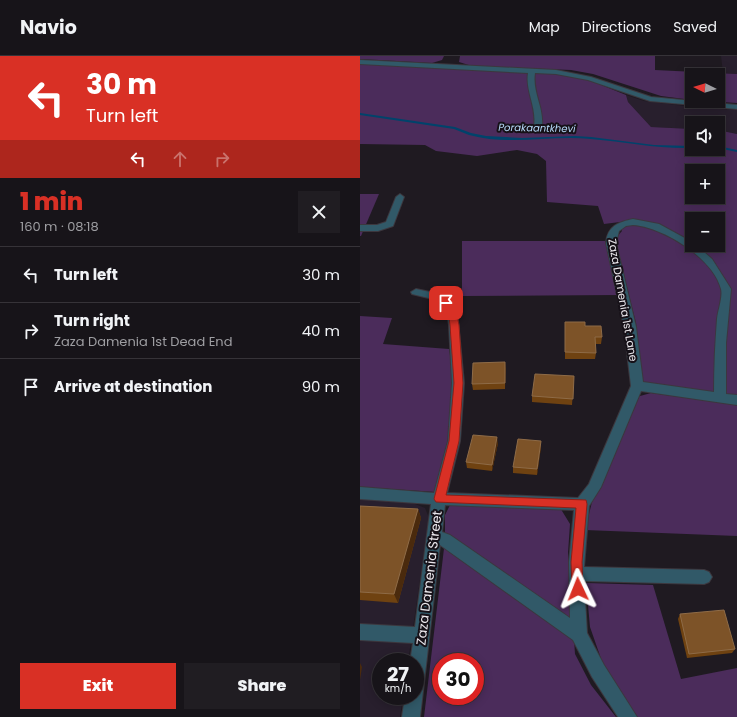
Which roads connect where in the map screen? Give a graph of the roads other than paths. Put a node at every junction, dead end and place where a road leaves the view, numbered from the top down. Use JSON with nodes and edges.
{"nodes":[{"id":1,"x":360,"y":62,"type":"edge"},
{"id":2,"x":532,"y":71,"type":"junction"},
{"id":3,"x":737,"y":107,"type":"edge"},
{"id":4,"x":538,"y":126,"type":"dead end"},
{"id":5,"x":400,"y":198,"type":"dead end"},
{"id":6,"x":360,"y":228,"type":"edge"},
{"id":7,"x":416,"y":292,"type":"dead end"},
{"id":8,"x":637,"y":386,"type":"junction"},
{"id":9,"x":720,"y":398,"type":"junction"},
{"id":10,"x":737,"y":400,"type":"edge"},
{"id":11,"x":360,"y":493,"type":"edge"},
{"id":12,"x":439,"y":499,"type":"junction"},
{"id":13,"x":582,"y":504,"type":"junction"},
{"id":14,"x":434,"y":537,"type":"junction"},
{"id":15,"x":577,"y":574,"type":"junction"},
{"id":16,"x":704,"y":577,"type":"dead end"},
{"id":17,"x":360,"y":632,"type":"edge"},
{"id":18,"x":579,"y":634,"type":"junction"},
{"id":19,"x":422,"y":636,"type":"junction"},
{"id":20,"x":420,"y":653,"type":"edge"},
{"id":21,"x":413,"y":705,"type":"edge"},
{"id":22,"x":411,"y":717,"type":"edge"},
{"id":23,"x":628,"y":717,"type":"edge"}],
"edges":[{"from":1,"to":2,"type":"street"},
{"from":2,"to":3,"type":"street"},
{"from":2,"to":4,"type":"street"},
{"from":5,"to":6,"type":"street"},
{"from":7,"to":12,"type":"street"},
{"from":8,"to":9,"type":"street"},
{"from":8,"to":9,"type":"street","name":"Zaza Damenia 1st Lane"},
{"from":8,"to":13,"type":"street"},
{"from":9,"to":10,"type":"street"},
{"from":11,"to":12,"type":"street","name":"Zaza Damenia Street"},
{"from":12,"to":13,"type":"street"},
{"from":12,"to":14,"type":"street","name":"Zaza Damenia Street"},
{"from":13,"to":15,"type":"street"},
{"from":14,"to":18,"type":"street"},
{"from":14,"to":19,"type":"street","name":"Zaza Damenia Street"},
{"from":15,"to":16,"type":"street"},
{"from":15,"to":18,"type":"street"},
{"from":17,"to":19,"type":"street"},
{"from":18,"to":23,"type":"street"},
{"from":19,"to":20,"type":"street","name":"Zaza Damenia Street"},
{"from":21,"to":22,"type":"street"}]}
